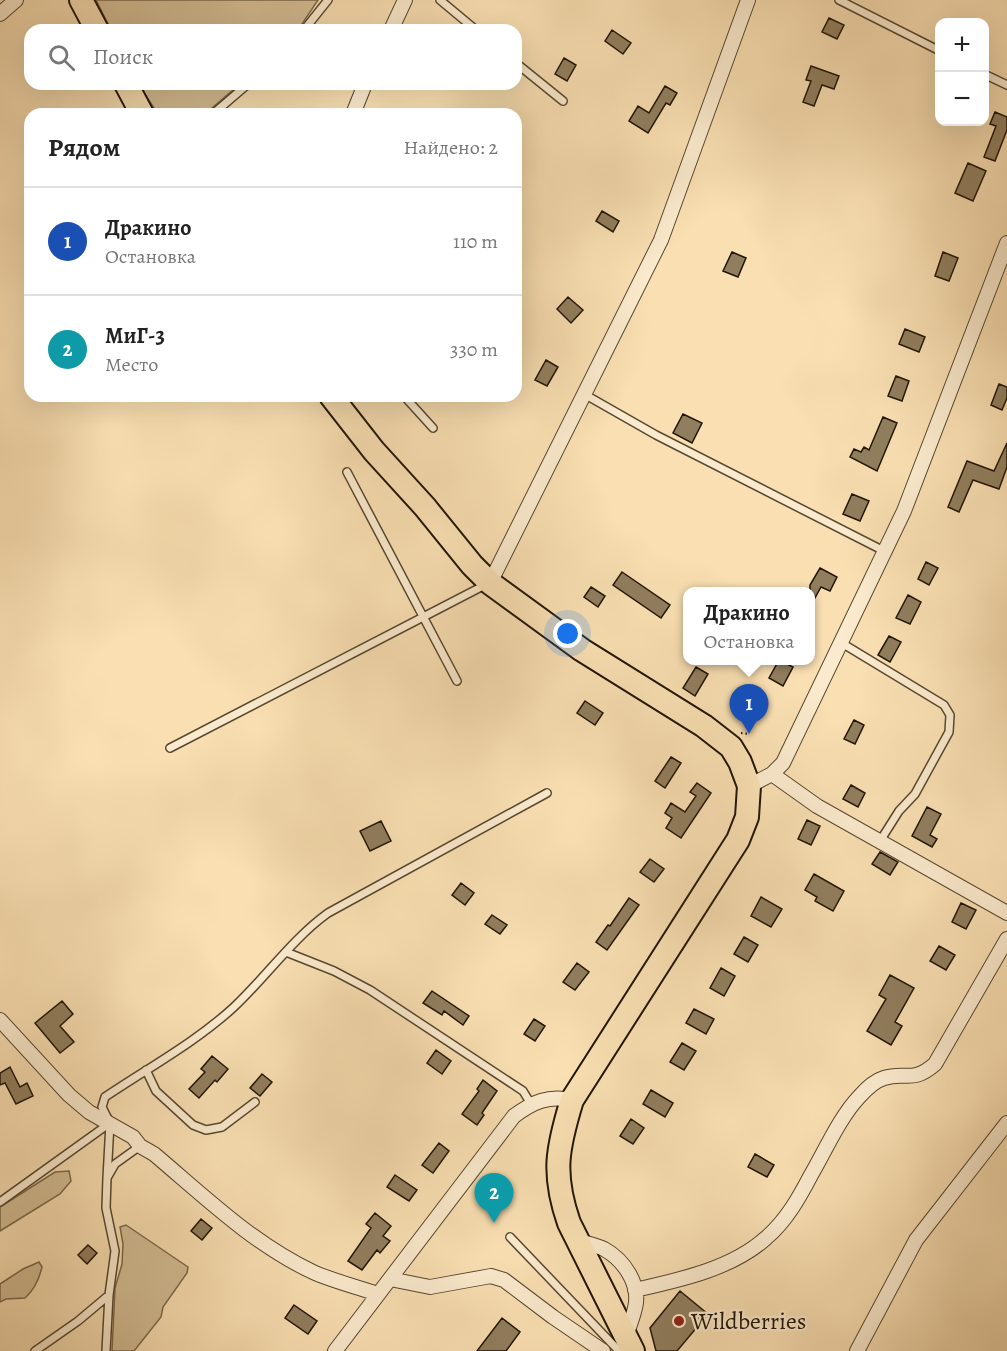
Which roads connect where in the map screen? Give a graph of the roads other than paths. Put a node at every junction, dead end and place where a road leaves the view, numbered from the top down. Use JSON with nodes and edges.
{"nodes":[{"id":1,"x":16,"y":0,"type":"edge"},
{"id":2,"x":81,"y":0,"type":"edge"},
{"id":3,"x":328,"y":0,"type":"edge"},
{"id":4,"x":405,"y":0,"type":"edge"},
{"id":5,"x":440,"y":0,"type":"edge"},
{"id":6,"x":748,"y":0,"type":"edge"},
{"id":7,"x":839,"y":0,"type":"edge"},
{"id":8,"x":0,"y":14,"type":"edge"},
{"id":9,"x":94,"y":24,"type":"edge"},
{"id":10,"x":309,"y":24,"type":"edge"},
{"id":11,"x":394,"y":24,"type":"edge"},
{"id":12,"x":469,"y":24,"type":"edge"},
{"id":13,"x":935,"y":49,"type":"edge"},
{"id":14,"x":522,"y":68,"type":"edge"},
{"id":15,"x":989,"y":76,"type":"edge"},
{"id":16,"x":1007,"y":85,"type":"edge"},
{"id":17,"x":129,"y":90,"type":"edge"},
{"id":18,"x":241,"y":90,"type":"edge"},
{"id":19,"x":363,"y":90,"type":"edge"},
{"id":20,"x":563,"y":101,"type":"dead end"},
{"id":21,"x":139,"y":108,"type":"edge"},
{"id":22,"x":220,"y":108,"type":"edge"},
{"id":23,"x":355,"y":108,"type":"edge"},
{"id":24,"x":1007,"y":243,"type":"edge"},
{"id":25,"x":584,"y":394,"type":"junction"},
{"id":26,"x":336,"y":402,"type":"edge"},
{"id":27,"x":409,"y":402,"type":"edge"},
{"id":28,"x":433,"y":428,"type":"dead end"},
{"id":29,"x":346,"y":472,"type":"dead end"},
{"id":30,"x":884,"y":551,"type":"junction"},
{"id":31,"x":490,"y":583,"type":"junction"},
{"id":32,"x":424,"y":616,"type":"junction"},
{"id":33,"x":840,"y":642,"type":"junction"},
{"id":34,"x":457,"y":681,"type":"dead end"},
{"id":35,"x":170,"y":748,"type":"dead end"},
{"id":36,"x":772,"y":774,"type":"junction"},
{"id":37,"x":749,"y":786,"type":"junction"},
{"id":38,"x":547,"y":793,"type":"dead end"},
{"id":39,"x":880,"y":841,"type":"junction"},
{"id":40,"x":1007,"y":913,"type":"edge"},
{"id":41,"x":1007,"y":939,"type":"edge"},
{"id":42,"x":286,"y":952,"type":"junction"},
{"id":43,"x":0,"y":1020,"type":"edge"},
{"id":44,"x":146,"y":1070,"type":"junction"},
{"id":45,"x":572,"y":1100,"type":"junction"},
{"id":46,"x":255,"y":1102,"type":"dead end"},
{"id":47,"x":531,"y":1104,"type":"junction"},
{"id":48,"x":110,"y":1123,"type":"junction"},
{"id":49,"x":1007,"y":1123,"type":"edge"},
{"id":50,"x":140,"y":1146,"type":"junction"},
{"id":51,"x":107,"y":1178,"type":"junction"},
{"id":52,"x":0,"y":1202,"type":"edge"},
{"id":53,"x":510,"y":1237,"type":"dead end"},
{"id":54,"x":576,"y":1240,"type":"junction"},
{"id":55,"x":390,"y":1280,"type":"junction"},
{"id":56,"x":635,"y":1290,"type":"junction"},
{"id":57,"x":109,"y":1294,"type":"junction"},
{"id":58,"x":378,"y":1294,"type":"junction"},
{"id":59,"x":626,"y":1346,"type":"edge"},
{"id":60,"x":34,"y":1351,"type":"edge"},
{"id":61,"x":106,"y":1351,"type":"edge"},
{"id":62,"x":335,"y":1351,"type":"edge"},
{"id":63,"x":603,"y":1351,"type":"edge"},
{"id":64,"x":857,"y":1351,"type":"edge"}],
"edges":[{"from":1,"to":8,"type":"street"},
{"from":2,"to":9,"type":"main road"},
{"from":3,"to":10,"type":"lane"},
{"from":4,"to":11,"type":"street"},
{"from":5,"to":12,"type":"lane"},
{"from":6,"to":25,"type":"street"},
{"from":7,"to":13,"type":"lane"},
{"from":14,"to":20,"type":"lane"},
{"from":15,"to":16,"type":"lane"},
{"from":17,"to":21,"type":"main road"},
{"from":18,"to":22,"type":"lane"},
{"from":19,"to":23,"type":"street"},
{"from":24,"to":30,"type":"street"},
{"from":25,"to":30,"type":"lane"},
{"from":25,"to":31,"type":"street"},
{"from":26,"to":31,"type":"main road"},
{"from":27,"to":28,"type":"lane"},
{"from":29,"to":32,"type":"lane"},
{"from":30,"to":33,"type":"street"},
{"from":31,"to":32,"type":"lane"},
{"from":31,"to":37,"type":"main road"},
{"from":32,"to":34,"type":"lane"},
{"from":32,"to":35,"type":"lane"},
{"from":33,"to":36,"type":"street"},
{"from":33,"to":39,"type":"lane"},
{"from":36,"to":37,"type":"street"},
{"from":36,"to":39,"type":"street"},
{"from":37,"to":45,"type":"main road"},
{"from":38,"to":42,"type":"lane"},
{"from":39,"to":40,"type":"street"},
{"from":41,"to":56,"type":"street"},
{"from":42,"to":44,"type":"lane"},
{"from":42,"to":47,"type":"lane"},
{"from":43,"to":48,"type":"street"},
{"from":44,"to":46,"type":"lane"},
{"from":44,"to":48,"type":"lane"},
{"from":45,"to":47,"type":"street"},
{"from":45,"to":54,"type":"main road"},
{"from":47,"to":55,"type":"street"},
{"from":48,"to":50,"type":"street"},
{"from":48,"to":51,"type":"lane"},
{"from":48,"to":52,"type":"lane"},
{"from":49,"to":64,"type":"street"},
{"from":50,"to":51,"type":"lane"},
{"from":50,"to":58,"type":"street"},
{"from":51,"to":57,"type":"lane"},
{"from":53,"to":59,"type":"lane"},
{"from":54,"to":56,"type":"street"},
{"from":54,"to":59,"type":"main road"},
{"from":55,"to":58,"type":"street"},
{"from":55,"to":63,"type":"street"},
{"from":56,"to":59,"type":"street"},
{"from":57,"to":60,"type":"lane"},
{"from":57,"to":61,"type":"lane"},
{"from":58,"to":62,"type":"street"}]}
